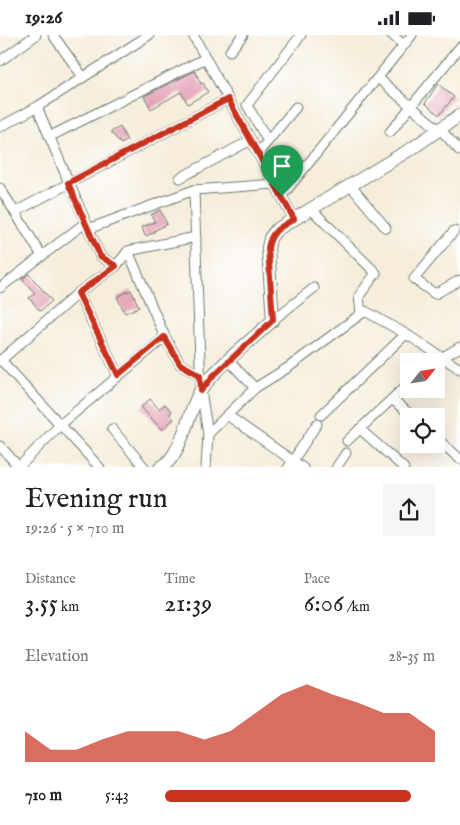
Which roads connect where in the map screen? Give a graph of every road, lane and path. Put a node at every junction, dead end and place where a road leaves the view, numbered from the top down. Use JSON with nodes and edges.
{"nodes":[{"id":1,"x":36,"y":35,"type":"edge"},
{"id":2,"x":53,"y":35,"type":"edge"},
{"id":3,"x":149,"y":35,"type":"edge"},
{"id":4,"x":193,"y":35,"type":"edge"},
{"id":5,"x":244,"y":35,"type":"edge"},
{"id":6,"x":301,"y":35,"type":"edge"},
{"id":7,"x":392,"y":35,"type":"edge"},
{"id":8,"x":412,"y":35,"type":"edge"},
{"id":9,"x":404,"y":45,"type":"junction"},
{"id":10,"x":460,"y":47,"type":"edge"},
{"id":11,"x":230,"y":51,"type":"dead end"},
{"id":12,"x":206,"y":58,"type":"junction"},
{"id":13,"x":0,"y":61,"type":"edge"},
{"id":14,"x":83,"y":77,"type":"junction"},
{"id":15,"x":378,"y":78,"type":"junction"},
{"id":16,"x":228,"y":99,"type":"junction"},
{"id":17,"x":411,"y":106,"type":"junction"},
{"id":18,"x":37,"y":107,"type":"junction"},
{"id":19,"x":296,"y":107,"type":"dead end"},
{"id":20,"x":460,"y":115,"type":"edge"},
{"id":21,"x":0,"y":127,"type":"edge"},
{"id":22,"x":440,"y":129,"type":"junction"},
{"id":23,"x":390,"y":132,"type":"dead end"},
{"id":24,"x":49,"y":137,"type":"junction"},
{"id":25,"x":251,"y":140,"type":"junction"},
{"id":26,"x":268,"y":141,"type":"junction"},
{"id":27,"x":460,"y":151,"type":"edge"},
{"id":28,"x":258,"y":153,"type":"junction"},
{"id":29,"x":180,"y":178,"type":"dead end"},
{"id":30,"x":68,"y":183,"type":"junction"},
{"id":31,"x":275,"y":184,"type":"junction"},
{"id":32,"x":350,"y":185,"type":"junction"},
{"id":33,"x":0,"y":188,"type":"edge"},
{"id":34,"x":194,"y":190,"type":"junction"},
{"id":35,"x":282,"y":196,"type":"junction"},
{"id":36,"x":310,"y":208,"type":"junction"},
{"id":37,"x":15,"y":212,"type":"junction"},
{"id":38,"x":294,"y":219,"type":"junction"},
{"id":39,"x":87,"y":226,"type":"junction"},
{"id":40,"x":386,"y":228,"type":"dead end"},
{"id":41,"x":454,"y":231,"type":"dead end"},
{"id":42,"x":196,"y":237,"type":"junction"},
{"id":43,"x":128,"y":251,"type":"junction"},
{"id":44,"x":42,"y":255,"type":"junction"},
{"id":45,"x":116,"y":266,"type":"junction"},
{"id":46,"x":460,"y":280,"type":"edge"},
{"id":47,"x":0,"y":288,"type":"edge"},
{"id":48,"x":314,"y":288,"type":"dead end"},
{"id":49,"x":78,"y":293,"type":"junction"},
{"id":50,"x":361,"y":314,"type":"junction"},
{"id":51,"x":273,"y":320,"type":"junction"},
{"id":52,"x":406,"y":334,"type":"junction"},
{"id":53,"x":164,"y":337,"type":"junction"},
{"id":54,"x":460,"y":347,"type":"edge"},
{"id":55,"x":431,"y":353,"type":"edge"},
{"id":56,"x":445,"y":354,"type":"edge"},
{"id":57,"x":1,"y":361,"type":"edge"},
{"id":58,"x":229,"y":361,"type":"junction"},
{"id":59,"x":445,"y":362,"type":"edge"},
{"id":60,"x":460,"y":369,"type":"edge"},
{"id":61,"x":118,"y":375,"type":"junction"},
{"id":62,"x":200,"y":375,"type":"junction"},
{"id":63,"x":255,"y":388,"type":"junction"},
{"id":64,"x":201,"y":391,"type":"junction"},
{"id":65,"x":400,"y":391,"type":"edge"},
{"id":66,"x":392,"y":399,"type":"junction"},
{"id":67,"x":403,"y":408,"type":"edge"},
{"id":68,"x":227,"y":415,"type":"junction"},
{"id":69,"x":60,"y":425,"type":"junction"},
{"id":70,"x":112,"y":429,"type":"dead end"},
{"id":71,"x":360,"y":429,"type":"junction"},
{"id":72,"x":208,"y":434,"type":"junction"},
{"id":73,"x":347,"y":441,"type":"dead end"},
{"id":74,"x":0,"y":446,"type":"edge"},
{"id":75,"x":445,"y":446,"type":"edge"},
{"id":76,"x":346,"y":453,"type":"dead end"},
{"id":77,"x":460,"y":459,"type":"edge"},
{"id":78,"x":291,"y":464,"type":"edge"},
{"id":79,"x":19,"y":467,"type":"edge"},
{"id":80,"x":100,"y":467,"type":"edge"},
{"id":81,"x":145,"y":467,"type":"edge"},
{"id":82,"x":160,"y":467,"type":"edge"},
{"id":83,"x":206,"y":467,"type":"edge"},
{"id":84,"x":303,"y":467,"type":"edge"},
{"id":85,"x":336,"y":467,"type":"edge"},
{"id":86,"x":404,"y":467,"type":"edge"}],
"edges":[{"from":1,"to":13,"type":"street"},
{"from":2,"to":14,"type":"street"},
{"from":3,"to":14,"type":"street"},
{"from":4,"to":12,"type":"street"},
{"from":5,"to":11,"type":"street"},
{"from":6,"to":26,"type":"street"},
{"from":7,"to":9,"type":"street"},
{"from":8,"to":9,"type":"street"},
{"from":9,"to":15,"type":"street"},
{"from":10,"to":17,"type":"street"},
{"from":12,"to":16,"type":"street"},
{"from":12,"to":24,"type":"street"},
{"from":14,"to":18,"type":"street"},
{"from":15,"to":17,"type":"street"},
{"from":15,"to":35,"type":"street"},
{"from":16,"to":25,"type":"street"},
{"from":16,"to":30,"type":"street"},
{"from":17,"to":22,"type":"street"},
{"from":17,"to":23,"type":"street"},
{"from":18,"to":21,"type":"street"},
{"from":18,"to":24,"type":"street"},
{"from":19,"to":26,"type":"street"},
{"from":20,"to":22,"type":"street"},
{"from":22,"to":27,"type":"street"},
{"from":22,"to":32,"type":"street"},
{"from":24,"to":30,"type":"street"},
{"from":25,"to":28,"type":"street"},
{"from":25,"to":29,"type":"street"},
{"from":26,"to":28,"type":"street"},
{"from":28,"to":31,"type":"street"},
{"from":30,"to":37,"type":"street"},
{"from":30,"to":39,"type":"street"},
{"from":31,"to":34,"type":"street"},
{"from":31,"to":35,"type":"street"},
{"from":32,"to":36,"type":"street"},
{"from":32,"to":40,"type":"street"},
{"from":33,"to":37,"type":"street"},
{"from":34,"to":39,"type":"street"},
{"from":34,"to":42,"type":"street"},
{"from":35,"to":38,"type":"street"},
{"from":36,"to":38,"type":"street"},
{"from":36,"to":50,"type":"street"},
{"from":37,"to":44,"type":"street"},
{"from":38,"to":51,"type":"street"},
{"from":39,"to":44,"type":"street"},
{"from":39,"to":45,"type":"street"},
{"from":41,"to":46,"type":"street"},
{"from":42,"to":43,"type":"street"},
{"from":42,"to":62,"type":"street"},
{"from":43,"to":45,"type":"street"},
{"from":43,"to":53,"type":"street"},
{"from":44,"to":47,"type":"street"},
{"from":45,"to":49,"type":"street"},
{"from":48,"to":51,"type":"street"},
{"from":49,"to":57,"type":"street"},
{"from":49,"to":61,"type":"street"},
{"from":50,"to":52,"type":"street"},
{"from":50,"to":63,"type":"street"},
{"from":51,"to":58,"type":"street"},
{"from":52,"to":55,"type":"street"},
{"from":52,"to":78,"type":"street"},
{"from":53,"to":61,"type":"street"},
{"from":53,"to":62,"type":"street"},
{"from":54,"to":56,"type":"street"},
{"from":57,"to":69,"type":"street"},
{"from":58,"to":63,"type":"street"},
{"from":58,"to":64,"type":"street"},
{"from":59,"to":60,"type":"street"},
{"from":61,"to":69,"type":"street"},
{"from":62,"to":64,"type":"street"},
{"from":63,"to":68,"type":"street"},
{"from":64,"to":72,"type":"street"},
{"from":64,"to":82,"type":"street"},
{"from":65,"to":66,"type":"street"},
{"from":66,"to":67,"type":"street"},
{"from":66,"to":71,"type":"street"},
{"from":68,"to":72,"type":"street"},
{"from":68,"to":78,"type":"street"},
{"from":69,"to":79,"type":"street"},
{"from":69,"to":80,"type":"street"},
{"from":70,"to":81,"type":"street"},
{"from":71,"to":73,"type":"street"},
{"from":71,"to":86,"type":"street"},
{"from":72,"to":83,"type":"street"},
{"from":74,"to":79,"type":"street"},
{"from":75,"to":77,"type":"street"},
{"from":76,"to":85,"type":"street"},
{"from":78,"to":84,"type":"street"}]}
